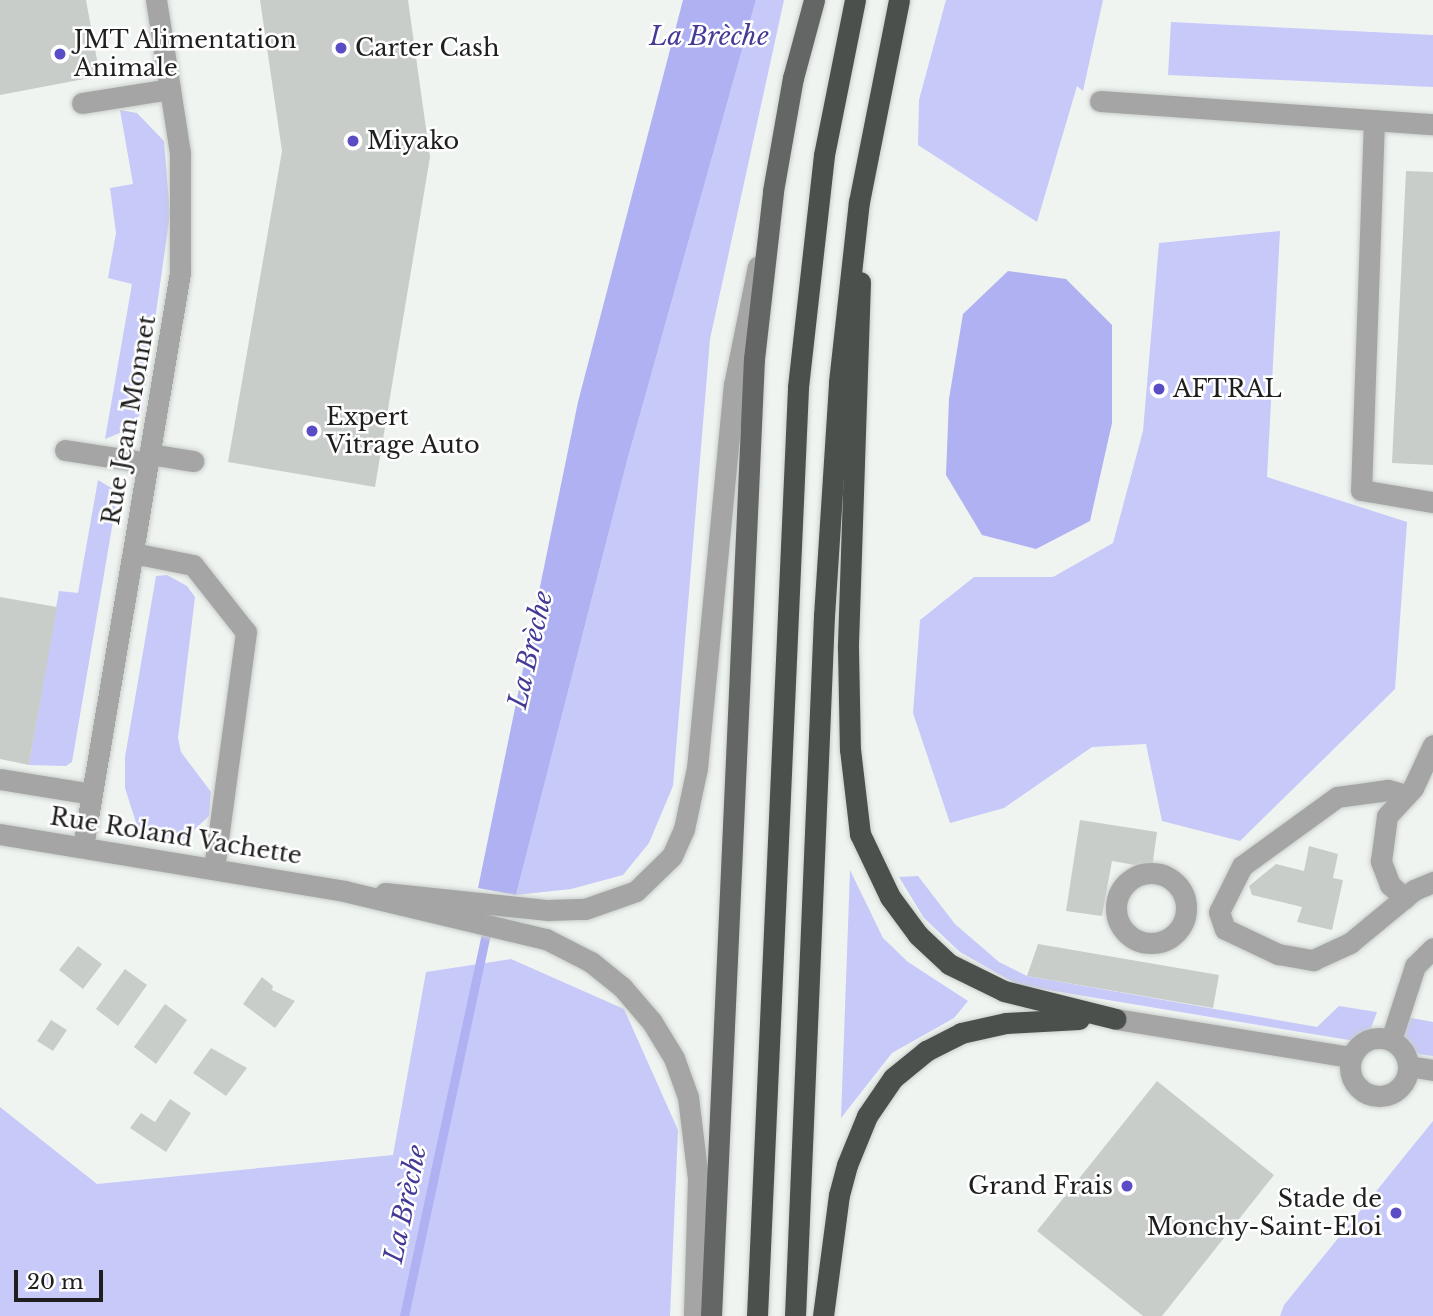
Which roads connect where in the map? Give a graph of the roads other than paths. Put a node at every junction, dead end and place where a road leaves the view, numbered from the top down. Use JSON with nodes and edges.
{"nodes":[{"id":1,"x":156,"y":0,"type":"edge"},
{"id":2,"x":814,"y":0,"type":"edge"},
{"id":3,"x":855,"y":0,"type":"edge"},
{"id":4,"x":899,"y":0,"type":"edge"},
{"id":5,"x":170,"y":89,"type":"junction"},
{"id":6,"x":1100,"y":101,"type":"dead end"},
{"id":7,"x":82,"y":103,"type":"dead end"},
{"id":8,"x":1374,"y":120,"type":"junction"},
{"id":9,"x":1433,"y":124,"type":"edge"},
{"id":10,"x":859,"y":202,"type":"junction"},
{"id":11,"x":768,"y":236,"type":"junction"},
{"id":12,"x":65,"y":450,"type":"dead end"},
{"id":13,"x":149,"y":459,"type":"junction"},
{"id":14,"x":193,"y":461,"type":"dead end"},
{"id":15,"x":1433,"y":502,"type":"edge"},
{"id":16,"x":133,"y":553,"type":"junction"},
{"id":17,"x":1433,"y":745,"type":"edge"},
{"id":18,"x":0,"y":779,"type":"edge"},
{"id":19,"x":92,"y":794,"type":"junction"},
{"id":20,"x":1406,"y":795,"type":"junction"},
{"id":21,"x":0,"y":834,"type":"edge"},
{"id":22,"x":83,"y":847,"type":"junction"},
{"id":23,"x":214,"y":869,"type":"junction"},
{"id":24,"x":1433,"y":882,"type":"edge"},
{"id":25,"x":1405,"y":898,"type":"junction"},
{"id":26,"x":452,"y":908,"type":"junction"},
{"id":27,"x":1186,"y":908,"type":"dead end"},
{"id":28,"x":1219,"y":912,"type":"junction"},
{"id":29,"x":1433,"y":948,"type":"edge"},
{"id":30,"x":1116,"y":1019,"type":"junction"},
{"id":31,"x":1391,"y":1040,"type":"junction"},
{"id":32,"x":1351,"y":1057,"type":"junction"},
{"id":33,"x":1408,"y":1066,"type":"junction"},
{"id":34,"x":1433,"y":1070,"type":"edge"},
{"id":35,"x":695,"y":1316,"type":"edge"},
{"id":36,"x":711,"y":1316,"type":"edge"},
{"id":37,"x":757,"y":1316,"type":"edge"},
{"id":38,"x":795,"y":1316,"type":"edge"},
{"id":39,"x":823,"y":1316,"type":"edge"}],
"edges":[{"from":1,"to":5,"type":"street","name":"Rue Jean Monnet"},
{"from":2,"to":11,"type":"main road"},
{"from":3,"to":37,"type":"highway"},
{"from":4,"to":10,"type":"highway"},
{"from":5,"to":7,"type":"street"},
{"from":5,"to":13,"type":"street","name":"Rue Jean Monnet"},
{"from":6,"to":8,"type":"street"},
{"from":8,"to":9,"type":"street"},
{"from":8,"to":15,"type":"street"},
{"from":10,"to":30,"type":"highway"},
{"from":10,"to":38,"type":"highway"},
{"from":11,"to":26,"type":"street"},
{"from":11,"to":36,"type":"main road"},
{"from":12,"to":13,"type":"street"},
{"from":13,"to":14,"type":"street"},
{"from":13,"to":16,"type":"street","name":"Rue Jean Monnet"},
{"from":16,"to":19,"type":"street","name":"Rue Jean Monnet"},
{"from":16,"to":23,"type":"street"},
{"from":17,"to":20,"type":"street"},
{"from":18,"to":19,"type":"street"},
{"from":19,"to":22,"type":"street","name":"Rue Jean Monnet"},
{"from":20,"to":25,"type":"street"},
{"from":20,"to":28,"type":"street"},
{"from":21,"to":22,"type":"street","name":"Rue Roland Vachette"},
{"from":22,"to":23,"type":"street","name":"Rue Roland Vachette"},
{"from":23,"to":26,"type":"street","name":"Rue Roland Vachette"},
{"from":24,"to":25,"type":"street"},
{"from":25,"to":28,"type":"street"},
{"from":26,"to":35,"type":"street"},
{"from":27,"to":28,"type":"street"},
{"from":29,"to":31,"type":"street"},
{"from":30,"to":32,"type":"street"},
{"from":30,"to":39,"type":"highway"},
{"from":31,"to":32,"type":"street"},
{"from":31,"to":33,"type":"street"},
{"from":32,"to":33,"type":"street"},
{"from":33,"to":34,"type":"street"}]}
